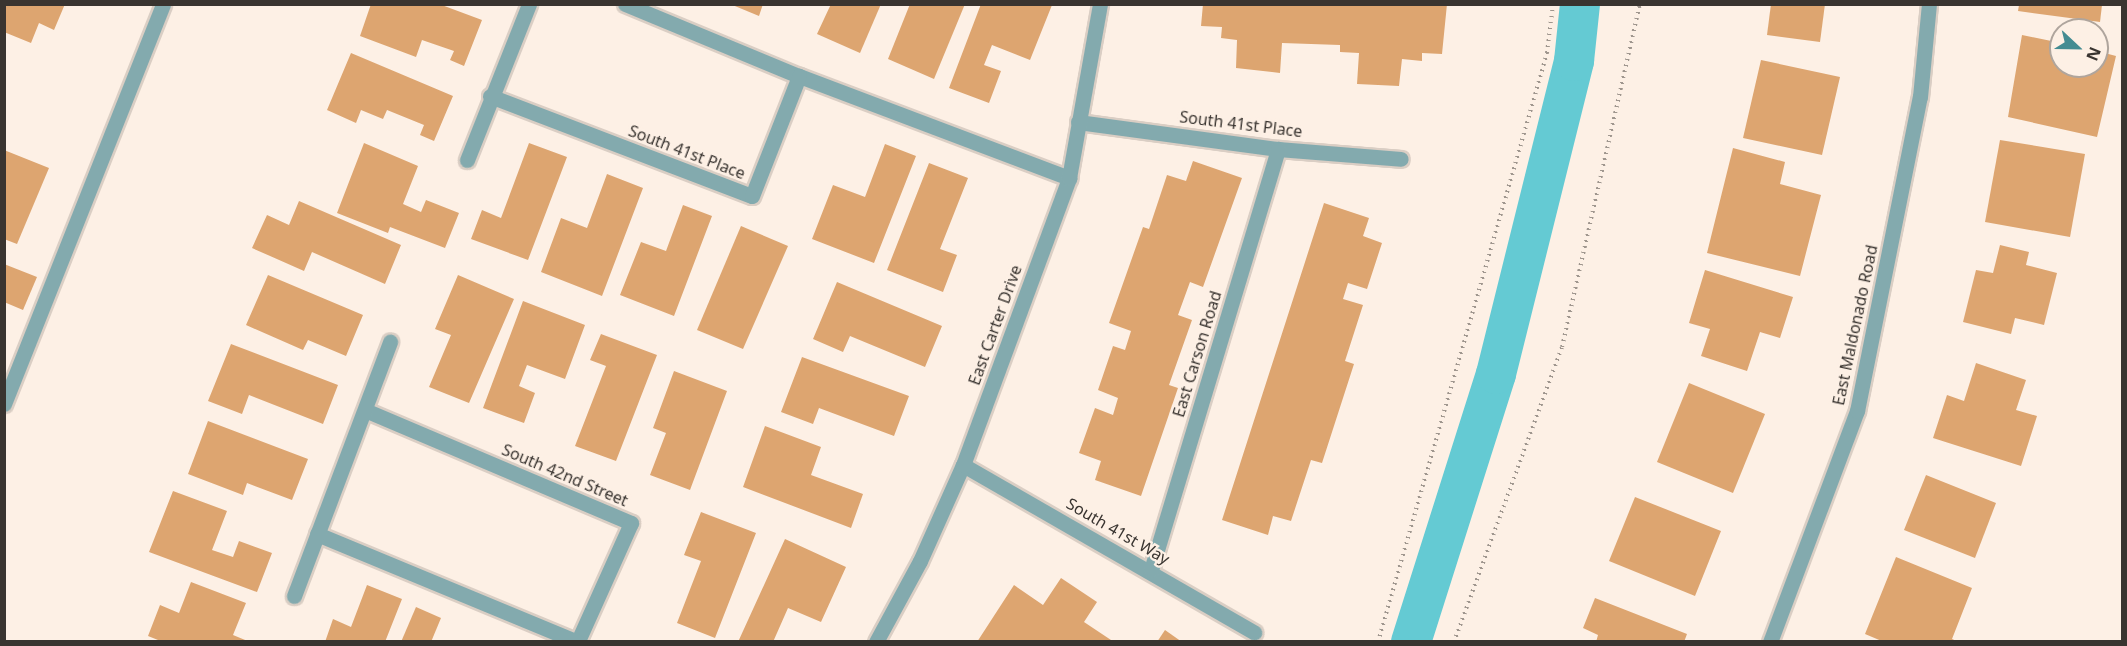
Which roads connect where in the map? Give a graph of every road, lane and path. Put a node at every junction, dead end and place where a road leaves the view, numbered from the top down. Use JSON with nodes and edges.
{"nodes":[{"id":1,"x":163,"y":4,"type":"edge"},
{"id":2,"x":528,"y":4,"type":"edge"},
{"id":3,"x":625,"y":4,"type":"edge"},
{"id":4,"x":1100,"y":4,"type":"edge"},
{"id":5,"x":1553,"y":4,"type":"edge"},
{"id":6,"x":1640,"y":4,"type":"edge"},
{"id":7,"x":1929,"y":4,"type":"edge"},
{"id":8,"x":799,"y":76,"type":"junction"},
{"id":9,"x":490,"y":96,"type":"junction"},
{"id":10,"x":1078,"y":122,"type":"junction"},
{"id":11,"x":1278,"y":149,"type":"junction"},
{"id":12,"x":1401,"y":159,"type":"dead end"},
{"id":13,"x":467,"y":160,"type":"dead end"},
{"id":14,"x":1069,"y":178,"type":"junction"},
{"id":15,"x":390,"y":342,"type":"dead end"},
{"id":16,"x":4,"y":404,"type":"edge"},
{"id":17,"x":365,"y":410,"type":"junction"},
{"id":18,"x":963,"y":465,"type":"junction"},
{"id":19,"x":317,"y":534,"type":"junction"},
{"id":20,"x":1151,"y":570,"type":"junction"},
{"id":21,"x":294,"y":596,"type":"dead end"},
{"id":22,"x":1254,"y":632,"type":"dead end"},
{"id":23,"x":578,"y":641,"type":"edge"},
{"id":24,"x":876,"y":642,"type":"edge"},
{"id":25,"x":1377,"y":642,"type":"edge"},
{"id":26,"x":1454,"y":642,"type":"edge"},
{"id":27,"x":1770,"y":642,"type":"edge"}],
"edges":[{"from":1,"to":16,"type":"street"},
{"from":2,"to":9,"type":"street"},
{"from":3,"to":8,"type":"street"},
{"from":4,"to":10,"type":"street","name":"East Carter Drive"},
{"from":5,"to":25,"type":"path"},
{"from":6,"to":26,"type":"path"},
{"from":7,"to":27,"type":"street","name":"East Maldonado Road"},
{"from":8,"to":9,"type":"street","name":"South 41st Place"},
{"from":8,"to":14,"type":"street"},
{"from":9,"to":13,"type":"street"},
{"from":10,"to":11,"type":"street","name":"South 41st Place"},
{"from":10,"to":14,"type":"street","name":"East Carter Drive"},
{"from":11,"to":12,"type":"street","name":"South 41st Place"},
{"from":11,"to":20,"type":"street","name":"East Carson Road"},
{"from":14,"to":18,"type":"street","name":"East Carter Drive"},
{"from":15,"to":17,"type":"street"},
{"from":17,"to":19,"type":"street"},
{"from":17,"to":23,"type":"street","name":"South 42nd Street"},
{"from":18,"to":20,"type":"street","name":"South 41st Way"},
{"from":18,"to":24,"type":"street","name":"East Carter Drive"},
{"from":19,"to":21,"type":"street"},
{"from":19,"to":23,"type":"street","name":"South 42nd Street"},
{"from":20,"to":22,"type":"street","name":"South 41st Way"}]}
